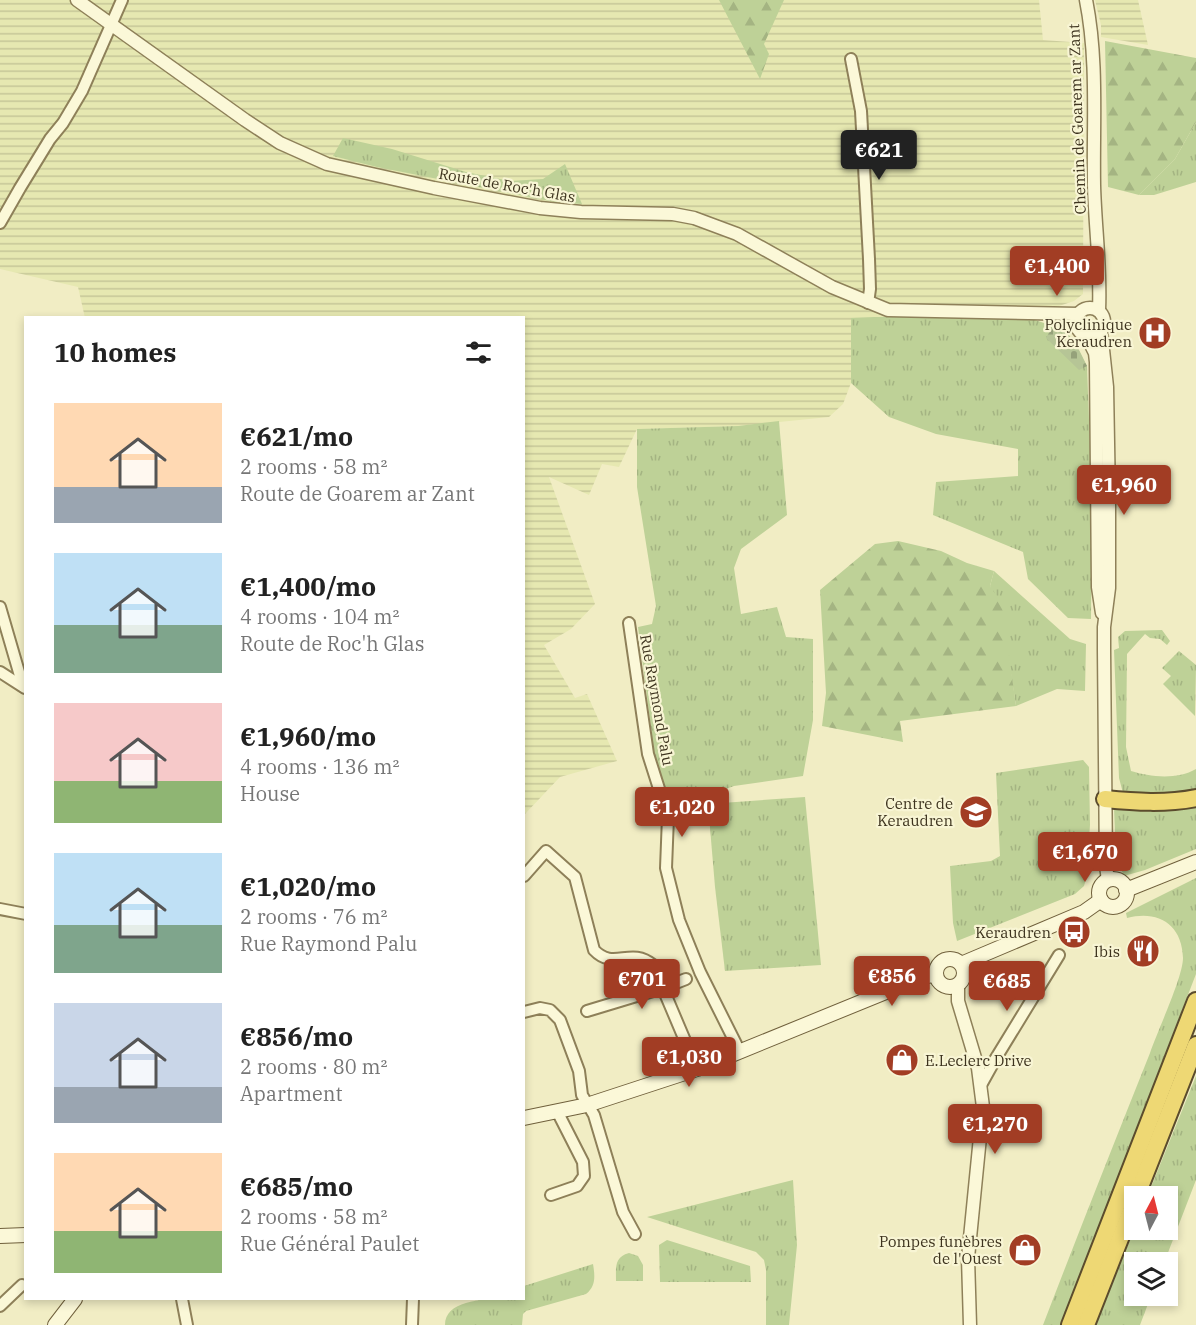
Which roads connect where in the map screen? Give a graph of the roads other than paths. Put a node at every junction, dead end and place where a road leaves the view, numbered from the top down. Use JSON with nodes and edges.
{"nodes":[{"id":1,"x":77,"y":0,"type":"edge"},
{"id":2,"x":122,"y":0,"type":"edge"},
{"id":3,"x":1086,"y":0,"type":"edge"},
{"id":4,"x":111,"y":24,"type":"junction"},
{"id":5,"x":851,"y":59,"type":"dead end"},
{"id":6,"x":0,"y":224,"type":"edge"},
{"id":7,"x":868,"y":303,"type":"junction"},
{"id":8,"x":1088,"y":310,"type":"junction"},
{"id":9,"x":1035,"y":312,"type":"junction"},
{"id":10,"x":1101,"y":331,"type":"junction"},
{"id":11,"x":1083,"y":333,"type":"junction"},
{"id":12,"x":0,"y":607,"type":"edge"},
{"id":13,"x":629,"y":623,"type":"dead end"},
{"id":14,"x":1104,"y":627,"type":"junction"},
{"id":15,"x":0,"y":672,"type":"edge"},
{"id":16,"x":24,"y":687,"type":"edge"},
{"id":17,"x":1196,"y":798,"type":"edge"},
{"id":18,"x":1105,"y":799,"type":"junction"},
{"id":19,"x":1196,"y":862,"type":"edge"},
{"id":20,"x":525,"y":875,"type":"edge"},
{"id":21,"x":1108,"y":880,"type":"junction"},
{"id":22,"x":1126,"y":890,"type":"junction"},
{"id":23,"x":1101,"y":900,"type":"junction"},
{"id":24,"x":0,"y":909,"type":"edge"},
{"id":25,"x":24,"y":914,"type":"edge"},
{"id":26,"x":1059,"y":955,"type":"dead end"},
{"id":27,"x":961,"y":964,"type":"junction"},
{"id":28,"x":936,"y":974,"type":"junction"},
{"id":29,"x":686,"y":979,"type":"dead end"},
{"id":30,"x":952,"y":986,"type":"junction"},
{"id":31,"x":663,"y":988,"type":"junction"},
{"id":32,"x":1196,"y":1001,"type":"edge"},
{"id":33,"x":587,"y":1011,"type":"dead end"},
{"id":34,"x":525,"y":1012,"type":"edge"},
{"id":35,"x":1196,"y":1044,"type":"edge"},
{"id":36,"x":740,"y":1052,"type":"junction"},
{"id":37,"x":697,"y":1069,"type":"junction"},
{"id":38,"x":981,"y":1085,"type":"junction"},
{"id":39,"x":587,"y":1105,"type":"junction"},
{"id":40,"x":558,"y":1111,"type":"junction"},
{"id":41,"x":525,"y":1118,"type":"edge"},
{"id":42,"x":1140,"y":1186,"type":"edge"},
{"id":43,"x":551,"y":1195,"type":"dead end"},
{"id":44,"x":1124,"y":1228,"type":"edge"},
{"id":45,"x":635,"y":1234,"type":"dead end"},
{"id":46,"x":24,"y":1235,"type":"edge"},
{"id":47,"x":0,"y":1236,"type":"edge"},
{"id":48,"x":22,"y":1285,"type":"dead end"},
{"id":49,"x":74,"y":1300,"type":"edge"},
{"id":50,"x":183,"y":1300,"type":"edge"},
{"id":51,"x":412,"y":1300,"type":"edge"},
{"id":52,"x":0,"y":1306,"type":"edge"},
{"id":53,"x":56,"y":1325,"type":"edge"},
{"id":54,"x":187,"y":1325,"type":"edge"},
{"id":55,"x":412,"y":1325,"type":"edge"},
{"id":56,"x":970,"y":1325,"type":"edge"},
{"id":57,"x":1070,"y":1325,"type":"edge"},
{"id":58,"x":1086,"y":1325,"type":"edge"}],
"edges":[{"from":1,"to":4,"type":"street","name":"Route de Roc'h Glas"},
{"from":2,"to":4,"type":"street"},
{"from":3,"to":8,"type":"street","name":"Chemin de Goarem ar Zant"},
{"from":4,"to":6,"type":"street"},
{"from":4,"to":7,"type":"street","name":"Route de Roc'h Glas"},
{"from":5,"to":7,"type":"street"},
{"from":7,"to":9,"type":"street","name":"Route de Roc'h Glas"},
{"from":8,"to":9,"type":"street","name":"Route de Roc'h Glas"},
{"from":8,"to":10,"type":"street"},
{"from":8,"to":11,"type":"street"},
{"from":9,"to":11,"type":"street","name":"Route de Roc'h Glas"},
{"from":10,"to":11,"type":"street"},
{"from":10,"to":14,"type":"street"},
{"from":11,"to":14,"type":"street"},
{"from":12,"to":16,"type":"street"},
{"from":13,"to":36,"type":"street","name":"Rue Raymond Palu"},
{"from":14,"to":18,"type":"street"},
{"from":15,"to":16,"type":"street"},
{"from":17,"to":18,"type":"highway"},
{"from":18,"to":21,"type":"street"},
{"from":19,"to":22,"type":"main road"},
{"from":20,"to":31,"type":"street"},
{"from":21,"to":22,"type":"main road"},
{"from":21,"to":23,"type":"main road"},
{"from":22,"to":23,"type":"main road"},
{"from":23,"to":27,"type":"main road"},
{"from":24,"to":25,"type":"street"},
{"from":26,"to":38,"type":"street"},
{"from":27,"to":28,"type":"main road"},
{"from":27,"to":30,"type":"main road"},
{"from":28,"to":30,"type":"main road"},
{"from":28,"to":36,"type":"main road"},
{"from":29,"to":31,"type":"street"},
{"from":30,"to":38,"type":"street"},
{"from":31,"to":33,"type":"street"},
{"from":31,"to":37,"type":"street"},
{"from":32,"to":57,"type":"highway"},
{"from":34,"to":39,"type":"street"},
{"from":35,"to":42,"type":"highway"},
{"from":36,"to":37,"type":"main road"},
{"from":37,"to":39,"type":"main road"},
{"from":38,"to":56,"type":"street"},
{"from":39,"to":40,"type":"main road"},
{"from":39,"to":45,"type":"street"},
{"from":40,"to":41,"type":"main road"},
{"from":40,"to":43,"type":"street"},
{"from":44,"to":58,"type":"highway"},
{"from":46,"to":47,"type":"main road"},
{"from":48,"to":52,"type":"street"},
{"from":49,"to":53,"type":"main road"},
{"from":50,"to":54,"type":"street"},
{"from":51,"to":55,"type":"street"}]}
